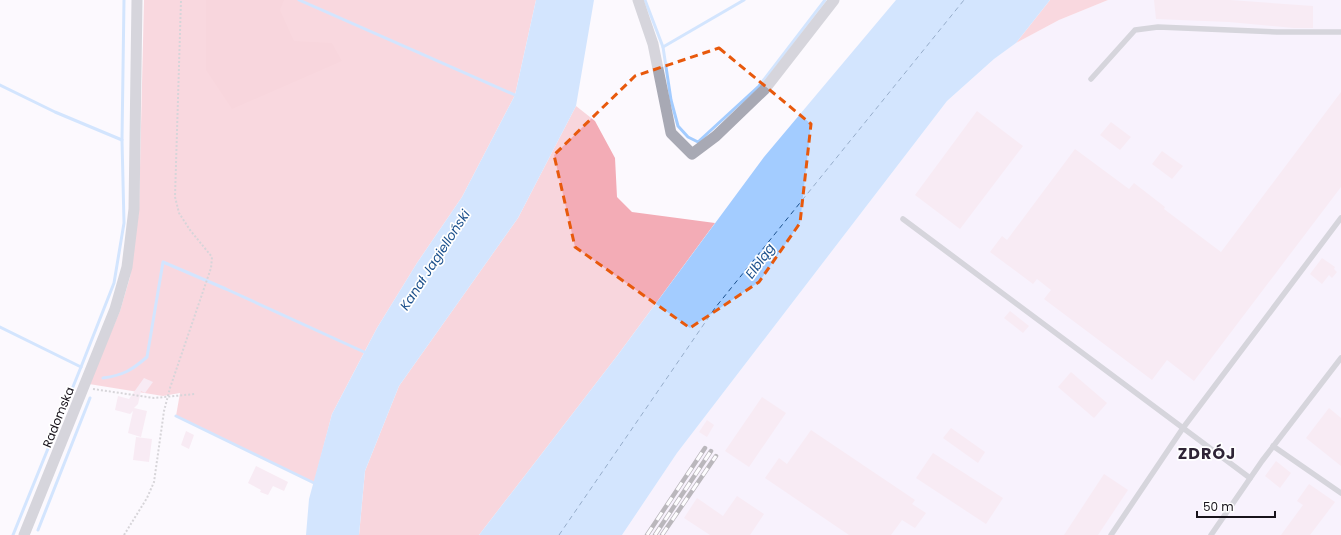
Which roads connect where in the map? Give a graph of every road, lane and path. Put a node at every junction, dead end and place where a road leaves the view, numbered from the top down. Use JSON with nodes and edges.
{"nodes":[{"id":1,"x":137,"y":0,"type":"edge"},
{"id":2,"x":181,"y":0,"type":"edge"},
{"id":3,"x":638,"y":0,"type":"edge"},
{"id":4,"x":834,"y":0,"type":"edge"},
{"id":5,"x":1341,"y":32,"type":"edge"},
{"id":6,"x":1091,"y":79,"type":"dead end"},
{"id":7,"x":1341,"y":218,"type":"edge"},
{"id":8,"x":903,"y":219,"type":"dead end"},
{"id":9,"x":1340,"y":361,"type":"edge"},
{"id":10,"x":84,"y":388,"type":"junction"},
{"id":11,"x":194,"y":394,"type":"dead end"},
{"id":12,"x":167,"y":398,"type":"junction"},
{"id":13,"x":1183,"y":428,"type":"junction"},
{"id":14,"x":1273,"y":446,"type":"junction"},
{"id":15,"x":1250,"y":478,"type":"junction"},
{"id":16,"x":1341,"y":494,"type":"edge"},
{"id":17,"x":24,"y":535,"type":"edge"},
{"id":18,"x":124,"y":535,"type":"edge"},
{"id":19,"x":1111,"y":535,"type":"edge"},
{"id":20,"x":1211,"y":535,"type":"edge"}],
"edges":[{"from":1,"to":10,"type":"street","name":"Radomska"},
{"from":2,"to":12,"type":"path"},
{"from":3,"to":4,"type":"street"},
{"from":5,"to":6,"type":"lane"},
{"from":7,"to":13,"type":"lane"},
{"from":8,"to":13,"type":"lane"},
{"from":9,"to":14,"type":"lane"},
{"from":10,"to":12,"type":"path"},
{"from":10,"to":17,"type":"street","name":"Radomska"},
{"from":11,"to":12,"type":"path"},
{"from":12,"to":18,"type":"path"},
{"from":13,"to":15,"type":"lane"},
{"from":13,"to":19,"type":"lane"},
{"from":14,"to":15,"type":"lane"},
{"from":14,"to":16,"type":"lane"},
{"from":15,"to":20,"type":"lane"}]}
